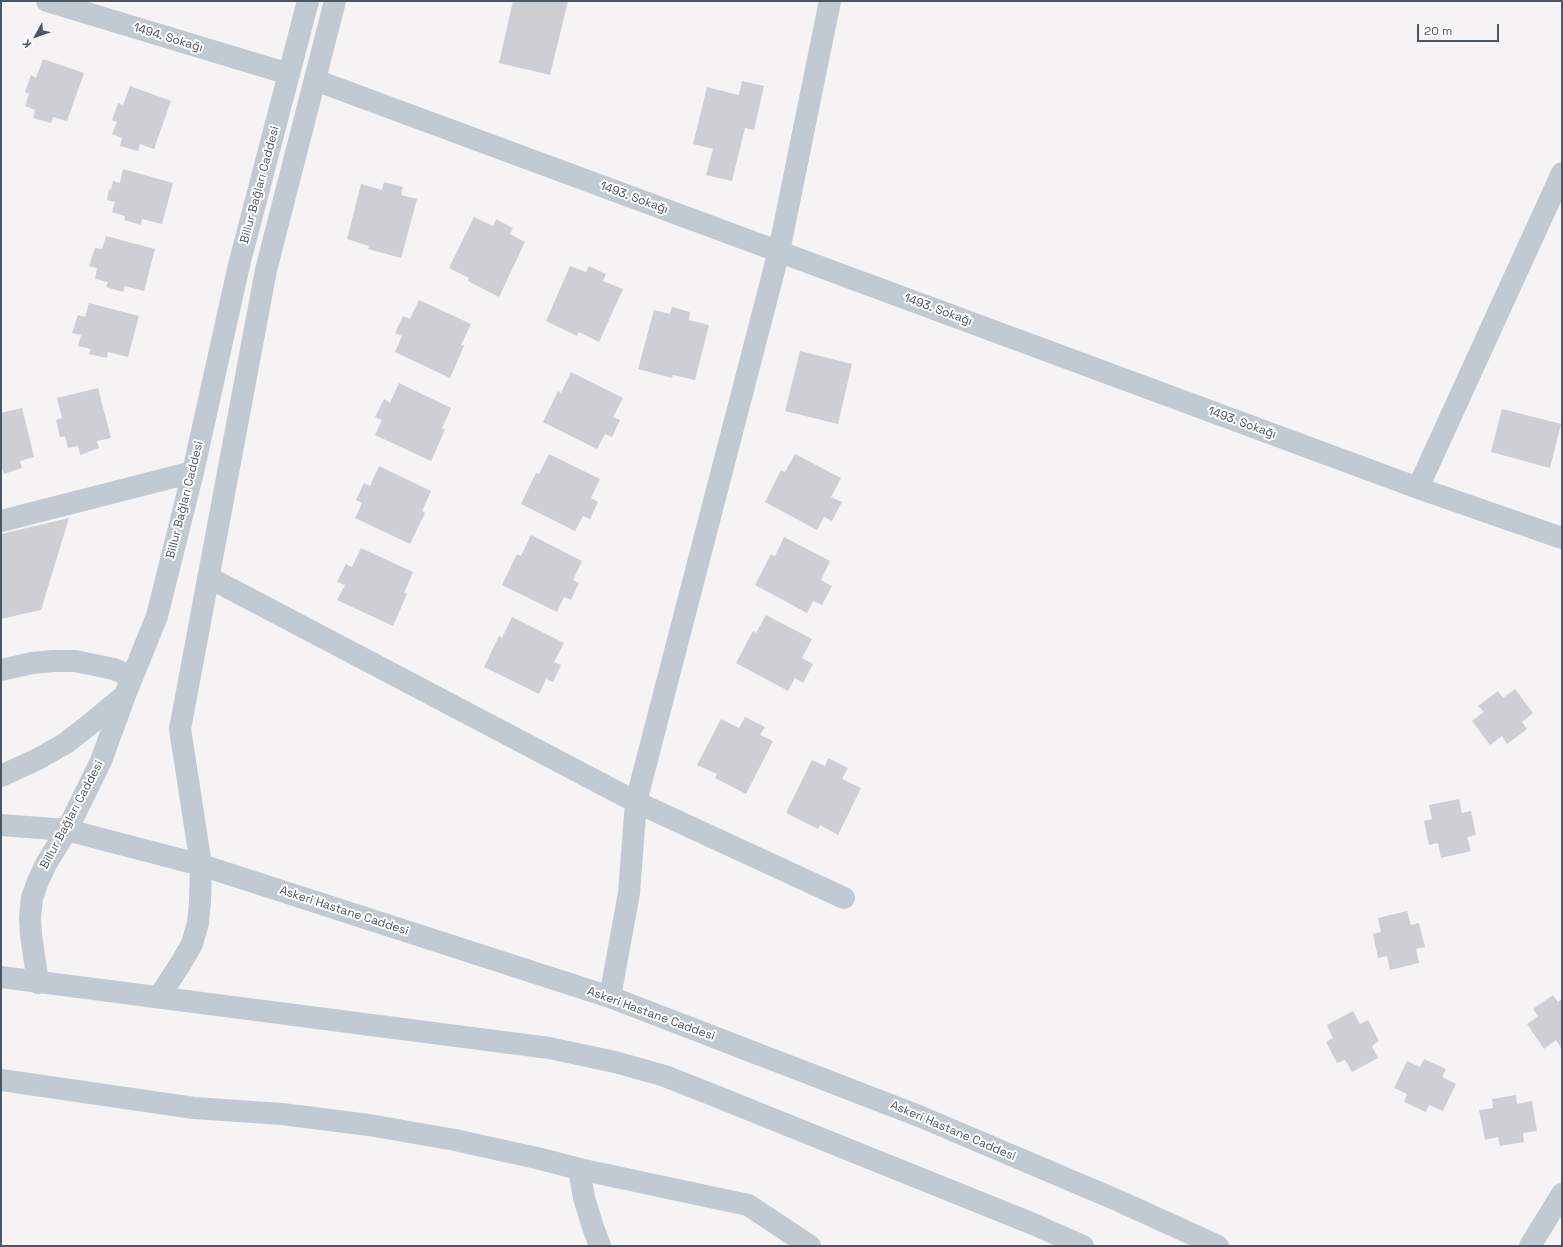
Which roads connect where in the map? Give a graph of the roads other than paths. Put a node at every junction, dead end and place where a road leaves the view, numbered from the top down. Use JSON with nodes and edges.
{"nodes":[{"id":1,"x":47,"y":1,"type":"edge"},
{"id":2,"x":308,"y":1,"type":"edge"},
{"id":3,"x":335,"y":1,"type":"edge"},
{"id":4,"x":830,"y":1,"type":"edge"},
{"id":5,"x":289,"y":74,"type":"junction"},
{"id":6,"x":315,"y":80,"type":"junction"},
{"id":7,"x":1562,"y":173,"type":"edge"},
{"id":8,"x":779,"y":251,"type":"junction"},
{"id":9,"x":193,"y":472,"type":"junction"},
{"id":10,"x":1418,"y":488,"type":"junction"},
{"id":11,"x":1,"y":521,"type":"edge"},
{"id":12,"x":1562,"y":538,"type":"edge"},
{"id":13,"x":208,"y":577,"type":"junction"},
{"id":14,"x":1,"y":670,"type":"edge"},
{"id":15,"x":128,"y":686,"type":"junction"},
{"id":16,"x":1,"y":776,"type":"edge"},
{"id":17,"x":636,"y":802,"type":"junction"},
{"id":18,"x":1,"y":825,"type":"edge"},
{"id":19,"x":67,"y":830,"type":"junction"},
{"id":20,"x":201,"y":866,"type":"junction"},
{"id":21,"x":844,"y":898,"type":"dead end"},
{"id":22,"x":1,"y":978,"type":"edge"},
{"id":23,"x":38,"y":983,"type":"junction"},
{"id":24,"x":159,"y":997,"type":"junction"},
{"id":25,"x":610,"y":997,"type":"junction"},
{"id":26,"x":1,"y":1080,"type":"edge"},
{"id":27,"x":579,"y":1169,"type":"junction"},
{"id":28,"x":1562,"y":1194,"type":"edge"},
{"id":29,"x":600,"y":1246,"type":"edge"},
{"id":30,"x":810,"y":1246,"type":"edge"},
{"id":31,"x":1083,"y":1246,"type":"edge"},
{"id":32,"x":1218,"y":1246,"type":"edge"},
{"id":33,"x":1530,"y":1246,"type":"edge"}],
"edges":[{"from":1,"to":5,"type":"street","name":"1494. Sokağı"},
{"from":2,"to":5,"type":"street","name":"Billur Bağları Caddesi"},
{"from":3,"to":6,"type":"street"},
{"from":4,"to":8,"type":"street"},
{"from":5,"to":9,"type":"street","name":"Billur Bağları Caddesi"},
{"from":6,"to":8,"type":"street","name":"1493. Sokağı"},
{"from":6,"to":13,"type":"street"},
{"from":7,"to":10,"type":"street"},
{"from":8,"to":10,"type":"street","name":"1493. Sokağı"},
{"from":8,"to":17,"type":"street"},
{"from":9,"to":11,"type":"street"},
{"from":9,"to":15,"type":"street","name":"Billur Bağları Caddesi"},
{"from":10,"to":12,"type":"street","name":"1493. Sokağı"},
{"from":13,"to":17,"type":"street"},
{"from":13,"to":20,"type":"street"},
{"from":14,"to":15,"type":"street"},
{"from":15,"to":16,"type":"street"},
{"from":15,"to":19,"type":"street","name":"Billur Bağları Caddesi"},
{"from":17,"to":21,"type":"street"},
{"from":17,"to":25,"type":"street"},
{"from":18,"to":19,"type":"street","name":"Askeri Hastane Caddesi"},
{"from":19,"to":20,"type":"street","name":"Askeri Hastane Caddesi"},
{"from":19,"to":23,"type":"street","name":"Billur Bağları Caddesi"},
{"from":20,"to":24,"type":"street"},
{"from":20,"to":25,"type":"street","name":"Askeri Hastane Caddesi"},
{"from":22,"to":23,"type":"street"},
{"from":23,"to":24,"type":"street"},
{"from":24,"to":31,"type":"street"},
{"from":25,"to":32,"type":"street","name":"Askeri Hastane Caddesi"},
{"from":26,"to":27,"type":"street"},
{"from":27,"to":29,"type":"street"},
{"from":27,"to":30,"type":"street"},
{"from":28,"to":33,"type":"street"}]}
